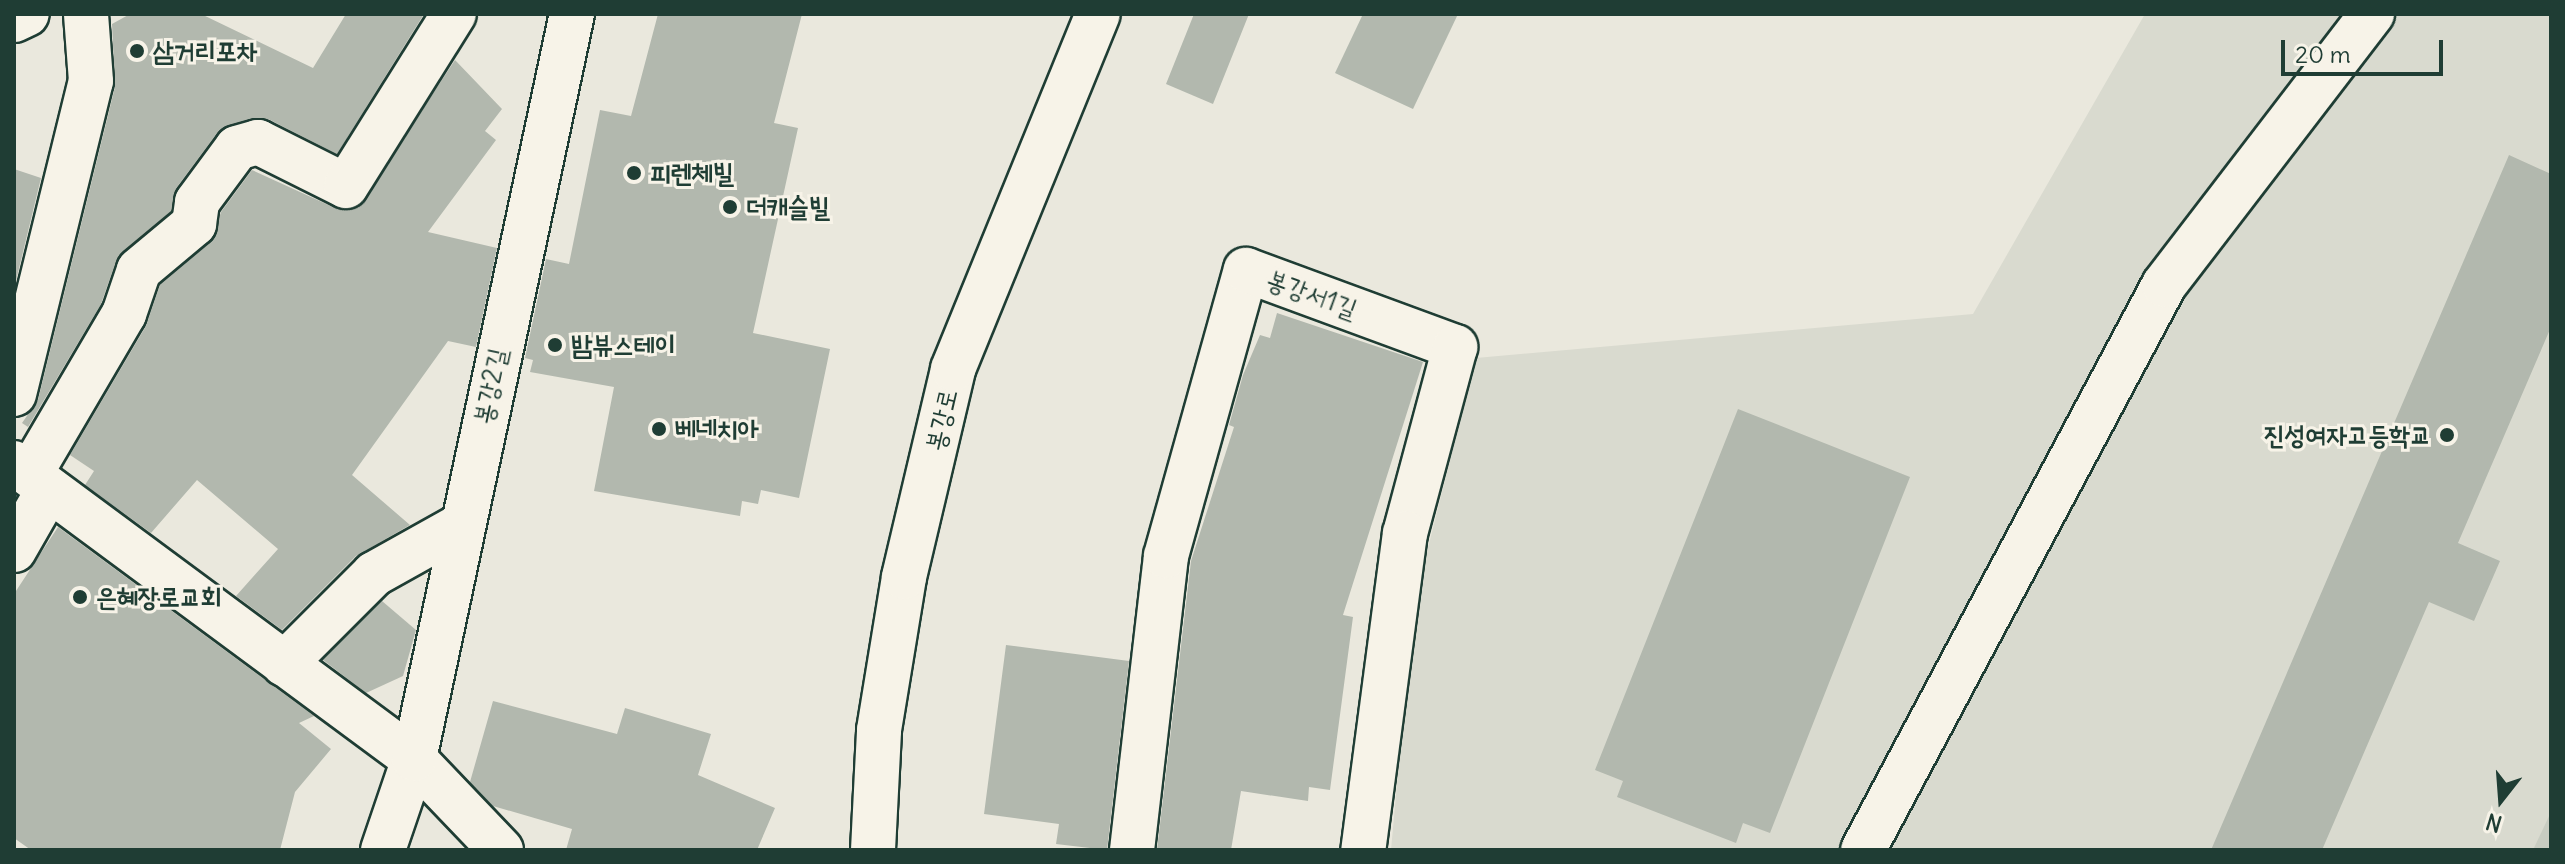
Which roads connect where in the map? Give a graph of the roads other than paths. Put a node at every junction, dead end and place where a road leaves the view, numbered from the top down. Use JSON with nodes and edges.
{"nodes":[{"id":1,"x":27,"y":14,"type":"edge"},
{"id":2,"x":86,"y":14,"type":"edge"},
{"id":3,"x":454,"y":14,"type":"edge"},
{"id":4,"x":572,"y":14,"type":"edge"},
{"id":5,"x":1098,"y":14,"type":"edge"},
{"id":6,"x":2372,"y":14,"type":"edge"},
{"id":7,"x":14,"y":20,"type":"edge"},
{"id":8,"x":14,"y":394,"type":"edge"},
{"id":9,"x":31,"y":475,"type":"edge"},
{"id":10,"x":460,"y":526,"type":"junction"},
{"id":11,"x":14,"y":550,"type":"edge"},
{"id":12,"x":284,"y":664,"type":"junction"},
{"id":13,"x":414,"y":759,"type":"junction"},
{"id":14,"x":383,"y":850,"type":"edge"},
{"id":15,"x":501,"y":850,"type":"edge"},
{"id":16,"x":873,"y":850,"type":"edge"},
{"id":17,"x":1132,"y":850,"type":"edge"},
{"id":18,"x":1363,"y":850,"type":"edge"},
{"id":19,"x":1863,"y":850,"type":"edge"}],
"edges":[{"from":1,"to":7,"type":"street"},
{"from":2,"to":8,"type":"street"},
{"from":3,"to":9,"type":"street"},
{"from":4,"to":10,"type":"street","name":"봉강2길"},
{"from":5,"to":16,"type":"street","name":"봉강로"},
{"from":6,"to":19,"type":"street"},
{"from":9,"to":11,"type":"street"},
{"from":9,"to":12,"type":"street"},
{"from":10,"to":12,"type":"street"},
{"from":10,"to":13,"type":"street","name":"봉강2길"},
{"from":12,"to":13,"type":"street"},
{"from":13,"to":14,"type":"street","name":"봉강2길"},
{"from":13,"to":15,"type":"street"},
{"from":17,"to":18,"type":"street","name":"봉강서1길"}]}
